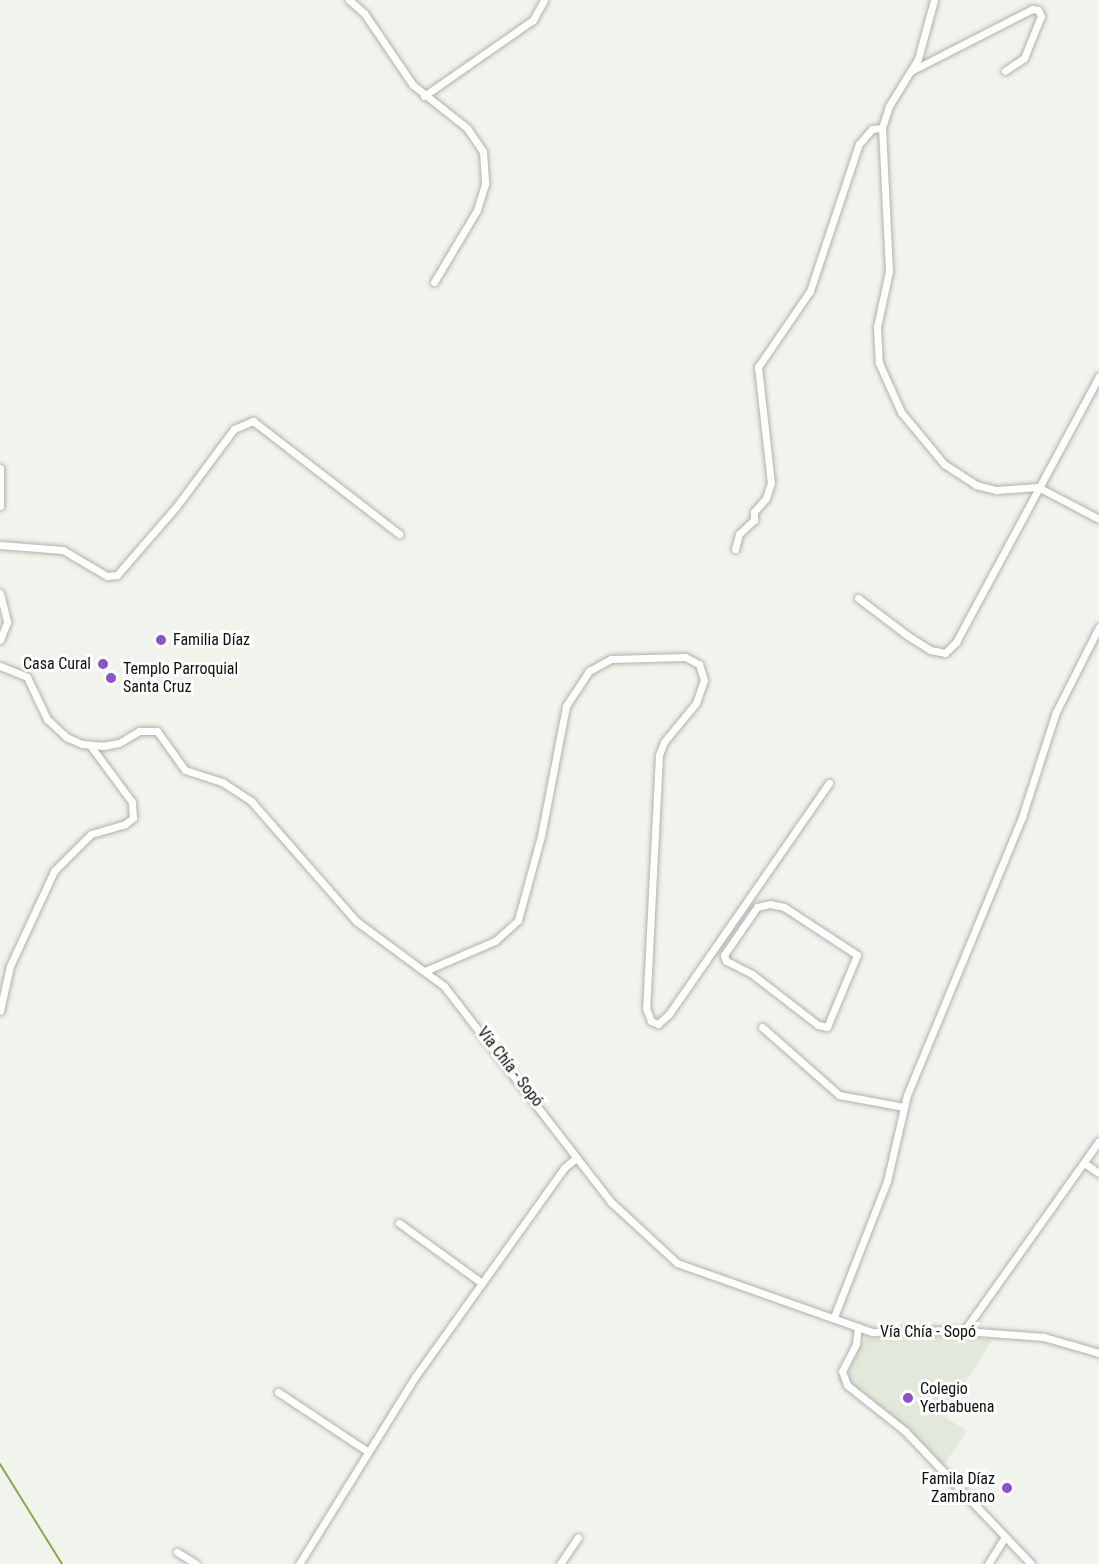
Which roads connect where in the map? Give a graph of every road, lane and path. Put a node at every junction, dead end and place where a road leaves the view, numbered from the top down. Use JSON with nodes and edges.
{"nodes":[{"id":1,"x":348,"y":0,"type":"edge"},
{"id":2,"x":544,"y":0,"type":"edge"},
{"id":3,"x":934,"y":0,"type":"edge"},
{"id":4,"x":1005,"y":71,"type":"dead end"},
{"id":5,"x":910,"y":72,"type":"junction"},
{"id":6,"x":424,"y":96,"type":"junction"},
{"id":7,"x":882,"y":128,"type":"junction"},
{"id":8,"x":434,"y":282,"type":"dead end"},
{"id":9,"x":1099,"y":376,"type":"edge"},
{"id":10,"x":0,"y":468,"type":"edge"},
{"id":11,"x":1038,"y":486,"type":"junction"},
{"id":12,"x":0,"y":506,"type":"edge"},
{"id":13,"x":1099,"y":519,"type":"edge"},
{"id":14,"x":399,"y":534,"type":"dead end"},
{"id":15,"x":0,"y":545,"type":"edge"},
{"id":16,"x":735,"y":549,"type":"dead end"},
{"id":17,"x":0,"y":594,"type":"edge"},
{"id":18,"x":858,"y":598,"type":"dead end"},
{"id":19,"x":1099,"y":627,"type":"edge"},
{"id":20,"x":0,"y":640,"type":"edge"},
{"id":21,"x":0,"y":666,"type":"edge"},
{"id":22,"x":90,"y":745,"type":"junction"},
{"id":23,"x":830,"y":783,"type":"dead end"},
{"id":24,"x":739,"y":916,"type":"junction"},
{"id":25,"x":746,"y":922,"type":"junction"},
{"id":26,"x":425,"y":971,"type":"junction"},
{"id":27,"x":0,"y":1011,"type":"edge"},
{"id":28,"x":762,"y":1027,"type":"dead end"},
{"id":29,"x":904,"y":1107,"type":"junction"},
{"id":30,"x":1099,"y":1141,"type":"edge"},
{"id":31,"x":576,"y":1158,"type":"junction"},
{"id":32,"x":1084,"y":1163,"type":"junction"},
{"id":33,"x":1099,"y":1173,"type":"edge"},
{"id":34,"x":399,"y":1223,"type":"dead end"},
{"id":35,"x":482,"y":1283,"type":"junction"},
{"id":36,"x":834,"y":1317,"type":"junction"},
{"id":37,"x":858,"y":1327,"type":"junction"},
{"id":38,"x":964,"y":1331,"type":"junction"},
{"id":39,"x":1099,"y":1353,"type":"edge"},
{"id":40,"x":278,"y":1392,"type":"dead end"},
{"id":41,"x":367,"y":1451,"type":"junction"},
{"id":42,"x":578,"y":1537,"type":"dead end"},
{"id":43,"x":1005,"y":1537,"type":"junction"},
{"id":44,"x":177,"y":1552,"type":"dead end"},
{"id":45,"x":196,"y":1564,"type":"edge"},
{"id":46,"x":299,"y":1564,"type":"edge"},
{"id":47,"x":560,"y":1564,"type":"edge"},
{"id":48,"x":988,"y":1564,"type":"edge"},
{"id":49,"x":1031,"y":1564,"type":"edge"}],
"edges":[{"from":1,"to":6,"type":"street"},
{"from":2,"to":6,"type":"street"},
{"from":3,"to":5,"type":"street"},
{"from":4,"to":5,"type":"street"},
{"from":5,"to":7,"type":"street"},
{"from":6,"to":8,"type":"street"},
{"from":7,"to":11,"type":"street"},
{"from":7,"to":16,"type":"street"},
{"from":9,"to":11,"type":"street"},
{"from":10,"to":12,"type":"street"},
{"from":11,"to":13,"type":"street"},
{"from":11,"to":18,"type":"street"},
{"from":14,"to":15,"type":"street"},
{"from":17,"to":20,"type":"street"},
{"from":19,"to":29,"type":"street"},
{"from":21,"to":22,"type":"street","name":"Vía Chía - Sopó"},
{"from":22,"to":26,"type":"street","name":"Vía Chía - Sopó"},
{"from":22,"to":27,"type":"street"},
{"from":23,"to":24,"type":"street"},
{"from":24,"to":25,"type":"street"},
{"from":24,"to":26,"type":"street"},
{"from":25,"to":25,"type":"street"},
{"from":26,"to":31,"type":"street","name":"Vía Chía - Sopó"},
{"from":28,"to":29,"type":"street"},
{"from":29,"to":36,"type":"street"},
{"from":30,"to":32,"type":"street"},
{"from":31,"to":35,"type":"street"},
{"from":31,"to":36,"type":"street","name":"Vía Chía - Sopó"},
{"from":32,"to":33,"type":"street"},
{"from":32,"to":38,"type":"street"},
{"from":34,"to":35,"type":"street"},
{"from":35,"to":41,"type":"street"},
{"from":36,"to":37,"type":"street","name":"Vía Chía - Sopó"},
{"from":37,"to":38,"type":"street","name":"Vía Chía - Sopó"},
{"from":37,"to":43,"type":"street"},
{"from":38,"to":39,"type":"street","name":"Vía Chía - Sopó"},
{"from":40,"to":41,"type":"street"},
{"from":41,"to":46,"type":"street"},
{"from":42,"to":47,"type":"street"},
{"from":43,"to":48,"type":"street"},
{"from":43,"to":49,"type":"street"},
{"from":44,"to":45,"type":"street"}]}
